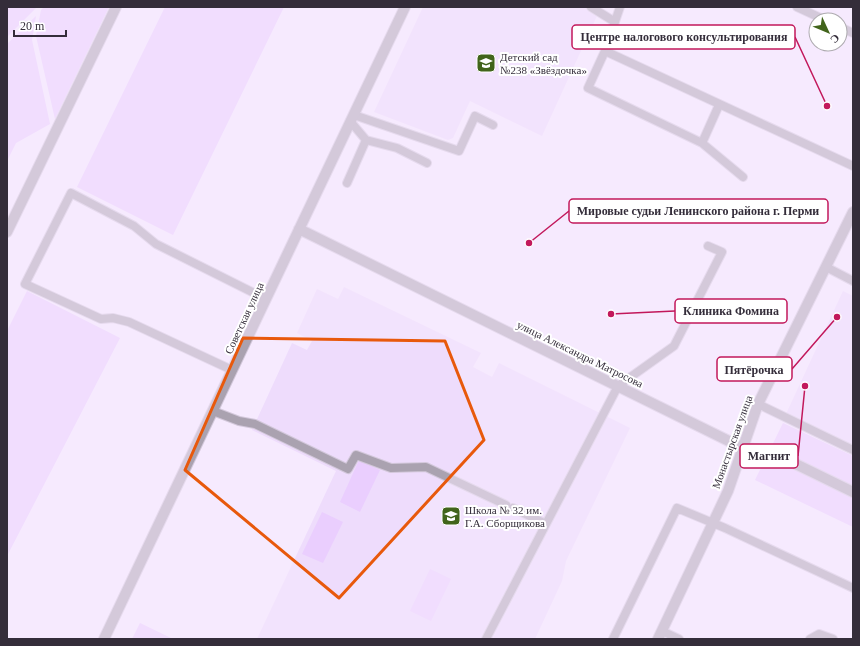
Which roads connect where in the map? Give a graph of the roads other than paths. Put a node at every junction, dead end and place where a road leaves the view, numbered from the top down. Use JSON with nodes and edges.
{"nodes":[{"id":1,"x":116,"y":7,"type":"edge"},
{"id":2,"x":405,"y":7,"type":"edge"},
{"id":3,"x":591,"y":7,"type":"edge"},
{"id":4,"x":620,"y":7,"type":"edge"},
{"id":5,"x":797,"y":7,"type":"edge"},
{"id":6,"x":808,"y":12,"type":"edge"},
{"id":7,"x":615,"y":22,"type":"junction"},
{"id":8,"x":605,"y":51,"type":"junction"},
{"id":9,"x":719,"y":105,"type":"junction"},
{"id":10,"x":352,"y":118,"type":"junction"},
{"id":11,"x":494,"y":125,"type":"dead end"},
{"id":12,"x":366,"y":140,"type":"junction"},
{"id":13,"x":702,"y":143,"type":"junction"},
{"id":14,"x":427,"y":163,"type":"dead end"},
{"id":15,"x":853,"y":166,"type":"edge"},
{"id":16,"x":743,"y":177,"type":"dead end"},
{"id":17,"x":347,"y":183,"type":"dead end"},
{"id":18,"x":853,"y":212,"type":"edge"},
{"id":19,"x":299,"y":229,"type":"junction"},
{"id":20,"x":7,"y":232,"type":"edge"},
{"id":21,"x":708,"y":246,"type":"dead end"},
{"id":22,"x":826,"y":267,"type":"junction"},
{"id":23,"x":853,"y":281,"type":"edge"},
{"id":24,"x":266,"y":299,"type":"junction"},
{"id":25,"x":232,"y":370,"type":"junction"},
{"id":26,"x":618,"y":386,"type":"junction"},
{"id":27,"x":758,"y":404,"type":"junction"},
{"id":28,"x":213,"y":411,"type":"junction"},
{"id":29,"x":743,"y":448,"type":"junction"},
{"id":30,"x":853,"y":450,"type":"edge"},
{"id":31,"x":853,"y":492,"type":"edge"},
{"id":32,"x":713,"y":523,"type":"junction"},
{"id":33,"x":546,"y":524,"type":"junction"},
{"id":34,"x":853,"y":588,"type":"edge"},
{"id":35,"x":660,"y":635,"type":"edge"},
{"id":36,"x":104,"y":639,"type":"edge"},
{"id":37,"x":486,"y":639,"type":"edge"},
{"id":38,"x":613,"y":639,"type":"edge"},
{"id":39,"x":680,"y":639,"type":"edge"},
{"id":40,"x":810,"y":639,"type":"edge"},
{"id":41,"x":833,"y":639,"type":"edge"}],
"edges":[{"from":1,"to":20,"type":"street"},
{"from":2,"to":10,"type":"street","name":"Советская улица"},
{"from":3,"to":7,"type":"lane"},
{"from":4,"to":7,"type":"lane"},
{"from":5,"to":6,"type":"lane"},
{"from":7,"to":8,"type":"lane"},
{"from":8,"to":9,"type":"lane"},
{"from":8,"to":13,"type":"lane"},
{"from":9,"to":13,"type":"lane"},
{"from":9,"to":15,"type":"lane"},
{"from":10,"to":11,"type":"lane"},
{"from":10,"to":12,"type":"lane"},
{"from":10,"to":19,"type":"street","name":"Советская улица"},
{"from":12,"to":14,"type":"lane"},
{"from":12,"to":17,"type":"lane"},
{"from":13,"to":16,"type":"lane"},
{"from":18,"to":22,"type":"street","name":"Монастырская улица"},
{"from":19,"to":24,"type":"street","name":"Советская улица"},
{"from":19,"to":26,"type":"street","name":"улица Александра Матросова"},
{"from":21,"to":26,"type":"lane"},
{"from":22,"to":23,"type":"lane"},
{"from":22,"to":27,"type":"street","name":"Монастырская улица"},
{"from":24,"to":25,"type":"street","name":"Советская улица"},
{"from":24,"to":25,"type":"lane"},
{"from":25,"to":28,"type":"street","name":"Советская улица"},
{"from":26,"to":29,"type":"street","name":"улица Александра Матросова"},
{"from":26,"to":33,"type":"lane"},
{"from":27,"to":29,"type":"street","name":"Монастырская улица"},
{"from":27,"to":30,"type":"lane"},
{"from":28,"to":33,"type":"lane"},
{"from":28,"to":36,"type":"street","name":"Советская улица"},
{"from":29,"to":31,"type":"street","name":"улица Александра Матросова"},
{"from":29,"to":32,"type":"street","name":"Монастырская улица"},
{"from":32,"to":34,"type":"lane"},
{"from":32,"to":35,"type":"street","name":"Монастырская улица"},
{"from":32,"to":38,"type":"lane"},
{"from":33,"to":37,"type":"lane"},
{"from":35,"to":39,"type":"lane"},
{"from":40,"to":41,"type":"lane"}]}
